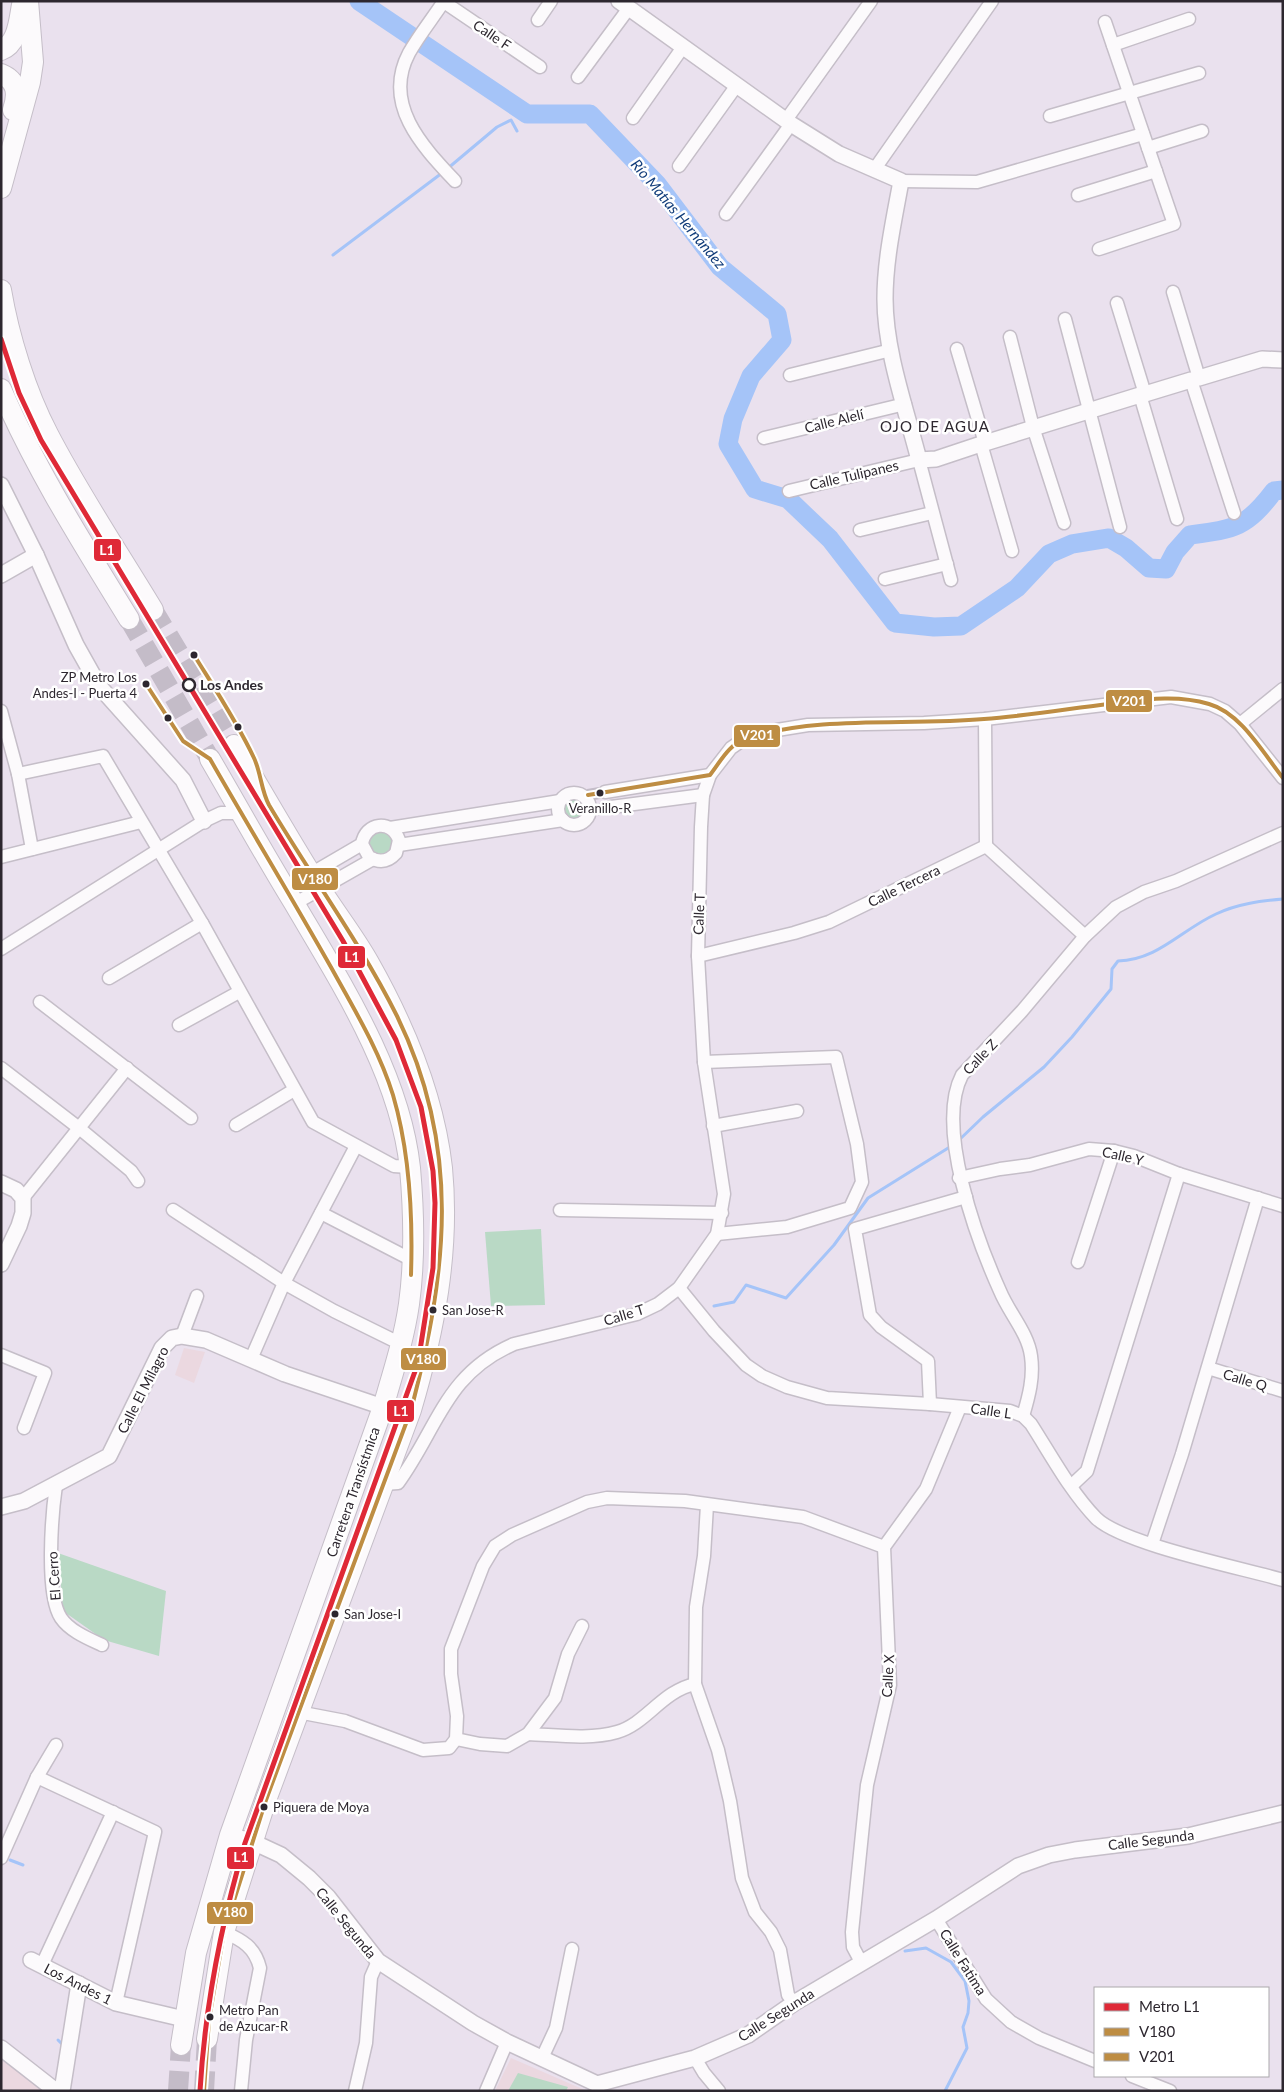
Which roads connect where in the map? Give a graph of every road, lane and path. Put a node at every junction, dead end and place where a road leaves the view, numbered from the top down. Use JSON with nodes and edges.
{"nodes":[{"id":1,"x":23,"y":1,"type":"edge"},
{"id":2,"x":28,"y":1,"type":"edge"},
{"id":3,"x":551,"y":1,"type":"edge"},
{"id":4,"x":870,"y":1,"type":"edge"},
{"id":5,"x":992,"y":1,"type":"edge"},
{"id":6,"x":444,"y":2,"type":"edge"},
{"id":7,"x":624,"y":4,"type":"edge"},
{"id":8,"x":1189,"y":19,"type":"dead end"},
{"id":9,"x":538,"y":20,"type":"dead end"},
{"id":10,"x":1105,"y":22,"type":"dead end"},
{"id":11,"x":1113,"y":45,"type":"junction"},
{"id":12,"x":682,"y":47,"type":"junction"},
{"id":13,"x":1,"y":50,"type":"edge"},
{"id":14,"x":540,"y":67,"type":"dead end"},
{"id":15,"x":1199,"y":73,"type":"dead end"},
{"id":16,"x":1,"y":74,"type":"edge"},
{"id":17,"x":578,"y":77,"type":"dead end"},
{"id":18,"x":737,"y":85,"type":"junction"},
{"id":19,"x":1130,"y":94,"type":"junction"},
{"id":20,"x":1050,"y":116,"type":"dead end"},
{"id":21,"x":633,"y":118,"type":"dead end"},
{"id":22,"x":788,"y":122,"type":"junction"},
{"id":23,"x":1202,"y":131,"type":"dead end"},
{"id":24,"x":1143,"y":134,"type":"junction"},
{"id":25,"x":1148,"y":148,"type":"junction"},
{"id":26,"x":1,"y":150,"type":"edge"},
{"id":27,"x":679,"y":166,"type":"dead end"},
{"id":28,"x":874,"y":170,"type":"junction"},
{"id":29,"x":1156,"y":171,"type":"junction"},
{"id":30,"x":453,"y":180,"type":"dead end"},
{"id":31,"x":901,"y":181,"type":"junction"},
{"id":32,"x":1,"y":188,"type":"edge"},
{"id":33,"x":1078,"y":196,"type":"dead end"},
{"id":34,"x":726,"y":214,"type":"dead end"},
{"id":35,"x":1099,"y":249,"type":"dead end"},
{"id":36,"x":1,"y":290,"type":"edge"},
{"id":37,"x":1173,"y":292,"type":"dead end"},
{"id":38,"x":1117,"y":303,"type":"dead end"},
{"id":39,"x":1065,"y":319,"type":"dead end"},
{"id":40,"x":1010,"y":338,"type":"dead end"},
{"id":41,"x":957,"y":348,"type":"dead end"},
{"id":42,"x":891,"y":350,"type":"junction"},
{"id":43,"x":1283,"y":360,"type":"edge"},
{"id":44,"x":790,"y":375,"type":"dead end"},
{"id":45,"x":1195,"y":379,"type":"junction"},
{"id":46,"x":1,"y":389,"type":"edge"},
{"id":47,"x":1142,"y":394,"type":"junction"},
{"id":48,"x":905,"y":404,"type":"junction"},
{"id":49,"x":1088,"y":410,"type":"junction"},
{"id":50,"x":1033,"y":427,"type":"junction"},
{"id":51,"x":764,"y":438,"type":"dead end"},
{"id":52,"x":983,"y":444,"type":"junction"},
{"id":53,"x":919,"y":460,"type":"junction"},
{"id":54,"x":1,"y":485,"type":"edge"},
{"id":55,"x":789,"y":491,"type":"dead end"},
{"id":56,"x":932,"y":513,"type":"junction"},
{"id":57,"x":1234,"y":513,"type":"dead end"},
{"id":58,"x":1177,"y":519,"type":"dead end"},
{"id":59,"x":1064,"y":523,"type":"dead end"},
{"id":60,"x":1120,"y":527,"type":"dead end"},
{"id":61,"x":860,"y":530,"type":"dead end"},
{"id":62,"x":1012,"y":551,"type":"dead end"},
{"id":63,"x":36,"y":556,"type":"junction"},
{"id":64,"x":947,"y":564,"type":"junction"},
{"id":65,"x":1,"y":575,"type":"edge"},
{"id":66,"x":885,"y":579,"type":"dead end"},
{"id":67,"x":951,"y":580,"type":"dead end"},
{"id":68,"x":153,"y":610,"type":"tunnel mouth"},
{"id":69,"x":129,"y":619,"type":"tunnel mouth"},
{"id":70,"x":1283,"y":689,"type":"edge"},
{"id":71,"x":1,"y":711,"type":"edge"},
{"id":72,"x":985,"y":719,"type":"junction"},
{"id":73,"x":1240,"y":724,"type":"junction"},
{"id":74,"x":234,"y":745,"type":"tunnel mouth"},
{"id":75,"x":210,"y":759,"type":"tunnel mouth"},
{"id":76,"x":18,"y":774,"type":"junction"},
{"id":77,"x":710,"y":775,"type":"junction"},
{"id":78,"x":1283,"y":778,"type":"edge"},
{"id":79,"x":660,"y":782,"type":"junction"},
{"id":80,"x":605,"y":792,"type":"tunnel mouth"},
{"id":81,"x":703,"y":795,"type":"junction"},
{"id":82,"x":662,"y":800,"type":"junction"},
{"id":83,"x":560,"y":802,"type":"junction"},
{"id":84,"x":611,"y":807,"type":"tunnel mouth"},
{"id":85,"x":597,"y":810,"type":"tunnel mouth"},
{"id":86,"x":241,"y":812,"type":"junction"},
{"id":87,"x":586,"y":818,"type":"junction"},
{"id":88,"x":563,"y":820,"type":"junction"},
{"id":89,"x":204,"y":821,"type":"junction"},
{"id":90,"x":141,"y":822,"type":"junction"},
{"id":91,"x":390,"y":828,"type":"junction"},
{"id":92,"x":1283,"y":833,"type":"edge"},
{"id":93,"x":362,"y":844,"type":"junction"},
{"id":94,"x":398,"y":845,"type":"junction"},
{"id":95,"x":986,"y":846,"type":"junction"},
{"id":96,"x":32,"y":849,"type":"junction"},
{"id":97,"x":158,"y":851,"type":"junction"},
{"id":98,"x":1,"y":857,"type":"edge"},
{"id":99,"x":373,"y":859,"type":"junction"},
{"id":100,"x":316,"y":882,"type":"junction"},
{"id":101,"x":290,"y":896,"type":"junction"},
{"id":102,"x":202,"y":923,"type":"junction"},
{"id":103,"x":1085,"y":936,"type":"junction"},
{"id":104,"x":1,"y":949,"type":"edge"},
{"id":105,"x":698,"y":956,"type":"junction"},
{"id":106,"x":109,"y":978,"type":"dead end"},
{"id":107,"x":239,"y":992,"type":"junction"},
{"id":108,"x":40,"y":1002,"type":"dead end"},
{"id":109,"x":179,"y":1024,"type":"dead end"},
{"id":110,"x":704,"y":1062,"type":"junction"},
{"id":111,"x":1,"y":1068,"type":"edge"},
{"id":112,"x":127,"y":1068,"type":"junction"},
{"id":113,"x":294,"y":1090,"type":"junction"},
{"id":114,"x":796,"y":1110,"type":"dead end"},
{"id":115,"x":191,"y":1118,"type":"dead end"},
{"id":116,"x":236,"y":1124,"type":"dead end"},
{"id":117,"x":713,"y":1126,"type":"junction"},
{"id":118,"x":80,"y":1128,"type":"junction"},
{"id":119,"x":356,"y":1146,"type":"junction"},
{"id":120,"x":1114,"y":1151,"type":"junction"},
{"id":121,"x":410,"y":1167,"type":"junction"},
{"id":122,"x":1179,"y":1174,"type":"junction"},
{"id":123,"x":959,"y":1178,"type":"junction"},
{"id":124,"x":138,"y":1181,"type":"dead end"},
{"id":125,"x":1,"y":1183,"type":"edge"},
{"id":126,"x":966,"y":1197,"type":"junction"},
{"id":127,"x":23,"y":1198,"type":"junction"},
{"id":128,"x":1258,"y":1198,"type":"junction"},
{"id":129,"x":1283,"y":1206,"type":"edge"},
{"id":130,"x":173,"y":1210,"type":"dead end"},
{"id":131,"x":560,"y":1210,"type":"dead end"},
{"id":132,"x":321,"y":1213,"type":"junction"},
{"id":133,"x":722,"y":1213,"type":"junction"},
{"id":134,"x":717,"y":1234,"type":"junction"},
{"id":135,"x":412,"y":1260,"type":"junction"},
{"id":136,"x":1078,"y":1262,"type":"dead end"},
{"id":137,"x":1,"y":1264,"type":"edge"},
{"id":138,"x":284,"y":1283,"type":"junction"},
{"id":139,"x":679,"y":1288,"type":"junction"},
{"id":140,"x":197,"y":1296,"type":"dead end"},
{"id":141,"x":182,"y":1336,"type":"junction"},
{"id":142,"x":401,"y":1344,"type":"junction"},
{"id":143,"x":1,"y":1355,"type":"edge"},
{"id":144,"x":251,"y":1359,"type":"junction"},
{"id":145,"x":1208,"y":1368,"type":"junction"},
{"id":146,"x":1283,"y":1391,"type":"edge"},
{"id":147,"x":930,"y":1404,"type":"junction"},
{"id":148,"x":383,"y":1407,"type":"junction"},
{"id":149,"x":960,"y":1407,"type":"junction"},
{"id":150,"x":1023,"y":1416,"type":"junction"},
{"id":151,"x":24,"y":1428,"type":"dead end"},
{"id":152,"x":56,"y":1484,"type":"junction"},
{"id":153,"x":383,"y":1484,"type":"junction"},
{"id":154,"x":1071,"y":1486,"type":"junction"},
{"id":155,"x":708,"y":1505,"type":"junction"},
{"id":156,"x":1,"y":1507,"type":"edge"},
{"id":157,"x":1152,"y":1544,"type":"junction"},
{"id":158,"x":884,"y":1547,"type":"junction"},
{"id":159,"x":1283,"y":1580,"type":"edge"},
{"id":160,"x":582,"y":1626,"type":"dead end"},
{"id":161,"x":102,"y":1645,"type":"dead end"},
{"id":162,"x":695,"y":1684,"type":"junction"},
{"id":163,"x":298,"y":1712,"type":"junction"},
{"id":164,"x":528,"y":1734,"type":"junction"},
{"id":165,"x":456,"y":1739,"type":"junction"},
{"id":166,"x":56,"y":1745,"type":"dead end"},
{"id":167,"x":37,"y":1777,"type":"junction"},
{"id":168,"x":112,"y":1812,"type":"junction"},
{"id":169,"x":1283,"y":1813,"type":"edge"},
{"id":170,"x":230,"y":1834,"type":"junction"},
{"id":171,"x":253,"y":1842,"type":"junction"},
{"id":172,"x":2,"y":1856,"type":"edge"},
{"id":173,"x":936,"y":1919,"type":"junction"},
{"id":174,"x":224,"y":1932,"type":"junction"},
{"id":175,"x":572,"y":1949,"type":"dead end"},
{"id":176,"x":36,"y":1962,"type":"joint"},
{"id":177,"x":378,"y":1962,"type":"junction"},
{"id":178,"x":861,"y":1962,"type":"junction"},
{"id":179,"x":79,"y":1984,"type":"junction"},
{"id":180,"x":116,"y":2003,"type":"junction"},
{"id":181,"x":794,"y":2003,"type":"junction"},
{"id":182,"x":184,"y":2018,"type":"junction"},
{"id":183,"x":207,"y":2039,"type":"tunnel mouth"},
{"id":184,"x":507,"y":2042,"type":"junction"},
{"id":185,"x":181,"y":2045,"type":"tunnel mouth"},
{"id":186,"x":1,"y":2048,"type":"edge"},
{"id":187,"x":542,"y":2058,"type":"junction"},
{"id":188,"x":695,"y":2058,"type":"junction"},
{"id":189,"x":1094,"y":2061,"type":"edge"},
{"id":190,"x":1135,"y":2077,"type":"edge"},
{"id":191,"x":597,"y":2087,"type":"edge"},
{"id":192,"x":56,"y":2091,"type":"edge"},
{"id":193,"x":62,"y":2091,"type":"edge"},
{"id":194,"x":241,"y":2091,"type":"edge"},
{"id":195,"x":355,"y":2091,"type":"edge"},
{"id":196,"x":486,"y":2091,"type":"edge"},
{"id":197,"x":720,"y":2091,"type":"edge"},
{"id":198,"x":1170,"y":2091,"type":"edge"}],
"edges":[{"from":1,"to":13,"type":"main road"},
{"from":2,"to":32,"type":"main road"},
{"from":3,"to":9,"type":"street"},
{"from":4,"to":22,"type":"street"},
{"from":5,"to":28,"type":"street"},
{"from":6,"to":14,"type":"street","name":"Calle F"},
{"from":6,"to":30,"type":"street"},
{"from":7,"to":12,"type":"street"},
{"from":7,"to":17,"type":"street"},
{"from":8,"to":11,"type":"street"},
{"from":10,"to":11,"type":"street"},
{"from":11,"to":19,"type":"street"},
{"from":12,"to":18,"type":"street"},
{"from":12,"to":21,"type":"street"},
{"from":15,"to":19,"type":"street"},
{"from":16,"to":26,"type":"main road"},
{"from":18,"to":22,"type":"street"},
{"from":18,"to":27,"type":"street"},
{"from":19,"to":20,"type":"street"},
{"from":19,"to":24,"type":"street"},
{"from":22,"to":28,"type":"street"},
{"from":22,"to":34,"type":"street"},
{"from":23,"to":25,"type":"street"},
{"from":24,"to":25,"type":"street"},
{"from":24,"to":31,"type":"street"},
{"from":25,"to":29,"type":"street"},
{"from":28,"to":31,"type":"street"},
{"from":29,"to":33,"type":"street"},
{"from":29,"to":35,"type":"street"},
{"from":31,"to":42,"type":"street"},
{"from":36,"to":68,"type":"main road"},
{"from":37,"to":45,"type":"street"},
{"from":38,"to":47,"type":"street"},
{"from":39,"to":49,"type":"street"},
{"from":40,"to":50,"type":"street"},
{"from":41,"to":52,"type":"street"},
{"from":42,"to":44,"type":"street"},
{"from":42,"to":48,"type":"street"},
{"from":43,"to":45,"type":"street"},
{"from":45,"to":47,"type":"street"},
{"from":45,"to":57,"type":"street"},
{"from":46,"to":69,"type":"main road"},
{"from":47,"to":49,"type":"street"},
{"from":47,"to":58,"type":"street"},
{"from":48,"to":51,"type":"street","name":"Calle Alelí"},
{"from":48,"to":53,"type":"street"},
{"from":49,"to":50,"type":"street"},
{"from":49,"to":60,"type":"street"},
{"from":50,"to":52,"type":"street"},
{"from":50,"to":59,"type":"street"},
{"from":52,"to":53,"type":"street"},
{"from":52,"to":62,"type":"street"},
{"from":53,"to":55,"type":"street","name":"Calle Tulipanes"},
{"from":53,"to":56,"type":"street"},
{"from":54,"to":63,"type":"street"},
{"from":56,"to":61,"type":"street"},
{"from":56,"to":64,"type":"street"},
{"from":63,"to":65,"type":"street"},
{"from":63,"to":89,"type":"street"},
{"from":64,"to":66,"type":"street"},
{"from":64,"to":67,"type":"street"},
{"from":70,"to":73,"type":"street"},
{"from":71,"to":76,"type":"street"},
{"from":72,"to":73,"type":"street","name":"Calle T"},
{"from":72,"to":77,"type":"street","name":"Calle T"},
{"from":72,"to":95,"type":"street"},
{"from":73,"to":78,"type":"street","name":"Calle T"},
{"from":74,"to":100,"type":"main road","name":"Carretera Transístmica"},
{"from":75,"to":86,"type":"main road","name":"Carretera Transístmica"},
{"from":76,"to":90,"type":"street"},
{"from":76,"to":96,"type":"street"},
{"from":77,"to":79,"type":"street"},
{"from":77,"to":81,"type":"street","name":"Calle T"},
{"from":79,"to":80,"type":"street"},
{"from":79,"to":82,"type":"street"},
{"from":81,"to":82,"type":"street"},
{"from":81,"to":105,"type":"street","name":"Calle T"},
{"from":82,"to":84,"type":"street"},
{"from":83,"to":87,"type":"street"},
{"from":83,"to":88,"type":"street"},
{"from":83,"to":91,"type":"street"},
{"from":85,"to":87,"type":"street"},
{"from":86,"to":89,"type":"street"},
{"from":86,"to":101,"type":"main road","name":"Carretera Transístmica"},
{"from":87,"to":88,"type":"street"},
{"from":88,"to":94,"type":"street"},
{"from":89,"to":97,"type":"street"},
{"from":90,"to":96,"type":"street"},
{"from":90,"to":97,"type":"street"},
{"from":91,"to":93,"type":"street"},
{"from":91,"to":94,"type":"street"},
{"from":92,"to":103,"type":"street","name":"Calle Z"},
{"from":93,"to":99,"type":"street"},
{"from":93,"to":100,"type":"street"},
{"from":94,"to":99,"type":"street"},
{"from":95,"to":103,"type":"street"},
{"from":95,"to":105,"type":"street","name":"Calle Tercera"},
{"from":96,"to":98,"type":"street"},
{"from":97,"to":102,"type":"street"},
{"from":97,"to":104,"type":"street"},
{"from":99,"to":100,"type":"street"},
{"from":100,"to":101,"type":"street"},
{"from":100,"to":101,"type":"street"},
{"from":100,"to":153,"type":"main road","name":"Carretera Transístmica"},
{"from":101,"to":121,"type":"main road","name":"Carretera Transístmica"},
{"from":102,"to":106,"type":"street"},
{"from":102,"to":107,"type":"street"},
{"from":103,"to":123,"type":"street","name":"Calle Z"},
{"from":105,"to":110,"type":"street","name":"Calle T"},
{"from":107,"to":109,"type":"street"},
{"from":107,"to":113,"type":"street"},
{"from":108,"to":112,"type":"street"},
{"from":110,"to":117,"type":"street","name":"Calle T"},
{"from":110,"to":134,"type":"street"},
{"from":111,"to":118,"type":"street"},
{"from":112,"to":115,"type":"street"},
{"from":112,"to":118,"type":"street"},
{"from":113,"to":116,"type":"street"},
{"from":113,"to":119,"type":"street"},
{"from":114,"to":117,"type":"street"},
{"from":117,"to":133,"type":"street","name":"Calle T"},
{"from":118,"to":124,"type":"street"},
{"from":118,"to":127,"type":"street"},
{"from":119,"to":121,"type":"street"},
{"from":119,"to":132,"type":"street"},
{"from":120,"to":122,"type":"street","name":"Calle Y"},
{"from":120,"to":123,"type":"street","name":"Calle Y"},
{"from":120,"to":136,"type":"street"},
{"from":121,"to":135,"type":"main road","name":"Carretera Transístmica"},
{"from":122,"to":128,"type":"street","name":"Calle Y"},
{"from":122,"to":154,"type":"street"},
{"from":123,"to":126,"type":"street","name":"Calle Z"},
{"from":125,"to":127,"type":"street"},
{"from":126,"to":147,"type":"street"},
{"from":126,"to":150,"type":"street","name":"Calle Z"},
{"from":127,"to":137,"type":"street"},
{"from":128,"to":129,"type":"street","name":"Calle Y"},
{"from":128,"to":145,"type":"street"},
{"from":130,"to":138,"type":"street"},
{"from":131,"to":133,"type":"street"},
{"from":132,"to":135,"type":"street"},
{"from":132,"to":138,"type":"street"},
{"from":133,"to":134,"type":"street","name":"Calle T"},
{"from":134,"to":139,"type":"street","name":"Calle T"},
{"from":135,"to":142,"type":"main road","name":"Carretera Transístmica"},
{"from":138,"to":142,"type":"street"},
{"from":138,"to":144,"type":"street"},
{"from":139,"to":147,"type":"street","name":"Calle L"},
{"from":139,"to":153,"type":"street","name":"Calle T"},
{"from":140,"to":141,"type":"street"},
{"from":141,"to":144,"type":"street","name":"Calle El Milagro"},
{"from":141,"to":152,"type":"street","name":"Calle El Milagro"},
{"from":142,"to":148,"type":"main road","name":"Carretera Transístmica"},
{"from":143,"to":151,"type":"street"},
{"from":144,"to":148,"type":"street","name":"Calle El Milagro"},
{"from":145,"to":146,"type":"street","name":"Calle Q"},
{"from":145,"to":157,"type":"street"},
{"from":147,"to":149,"type":"street","name":"Calle L"},
{"from":148,"to":170,"type":"main road","name":"Carretera Transístmica"},
{"from":149,"to":150,"type":"street","name":"Calle L"},
{"from":149,"to":158,"type":"street"},
{"from":150,"to":154,"type":"street","name":"Calle L"},
{"from":152,"to":156,"type":"street","name":"Calle El Milagro"},
{"from":152,"to":161,"type":"street","name":"El Cerro"},
{"from":153,"to":163,"type":"main road","name":"Carretera Transístmica"},
{"from":154,"to":157,"type":"street","name":"Calle L"},
{"from":155,"to":158,"type":"street"},
{"from":155,"to":162,"type":"street"},
{"from":155,"to":165,"type":"street"},
{"from":157,"to":159,"type":"street","name":"Calle L"},
{"from":158,"to":178,"type":"street","name":"Calle X"},
{"from":160,"to":164,"type":"street"},
{"from":162,"to":164,"type":"street"},
{"from":162,"to":181,"type":"street"},
{"from":163,"to":165,"type":"street"},
{"from":163,"to":171,"type":"main road","name":"Carretera Transístmica"},
{"from":164,"to":165,"type":"street"},
{"from":166,"to":167,"type":"street"},
{"from":167,"to":168,"type":"street"},
{"from":167,"to":172,"type":"street"},
{"from":168,"to":176,"type":"street"},
{"from":168,"to":180,"type":"street"},
{"from":169,"to":173,"type":"street","name":"Calle Segunda"},
{"from":170,"to":171,"type":"street","name":"Calle Segunda"},
{"from":170,"to":182,"type":"main road","name":"Carretera Transístmica"},
{"from":171,"to":174,"type":"main road","name":"Carretera Transístmica"},
{"from":171,"to":177,"type":"street","name":"Calle Segunda"},
{"from":173,"to":178,"type":"street","name":"Calle Segunda"},
{"from":173,"to":189,"type":"street","name":"Calle Fatima"},
{"from":174,"to":183,"type":"main road","name":"Carretera Transístmica"},
{"from":174,"to":194,"type":"street"},
{"from":175,"to":187,"type":"street"},
{"from":176,"to":179,"type":"street","name":"Los Andes 1"},
{"from":177,"to":184,"type":"street","name":"Calle Segunda"},
{"from":177,"to":195,"type":"street"},
{"from":178,"to":181,"type":"street","name":"Calle Segunda"},
{"from":179,"to":180,"type":"street","name":"Los Andes 1"},
{"from":179,"to":193,"type":"street"},
{"from":180,"to":182,"type":"street","name":"Los Andes 1"},
{"from":181,"to":188,"type":"street","name":"Calle Segunda"},
{"from":182,"to":185,"type":"main road","name":"Carretera Transístmica"},
{"from":184,"to":187,"type":"street","name":"Calle Segunda"},
{"from":184,"to":196,"type":"street"},
{"from":186,"to":192,"type":"street"},
{"from":187,"to":191,"type":"street","name":"Calle Segunda"},
{"from":188,"to":191,"type":"street","name":"Calle Segunda"},
{"from":188,"to":197,"type":"street"},
{"from":190,"to":198,"type":"street"}]}
